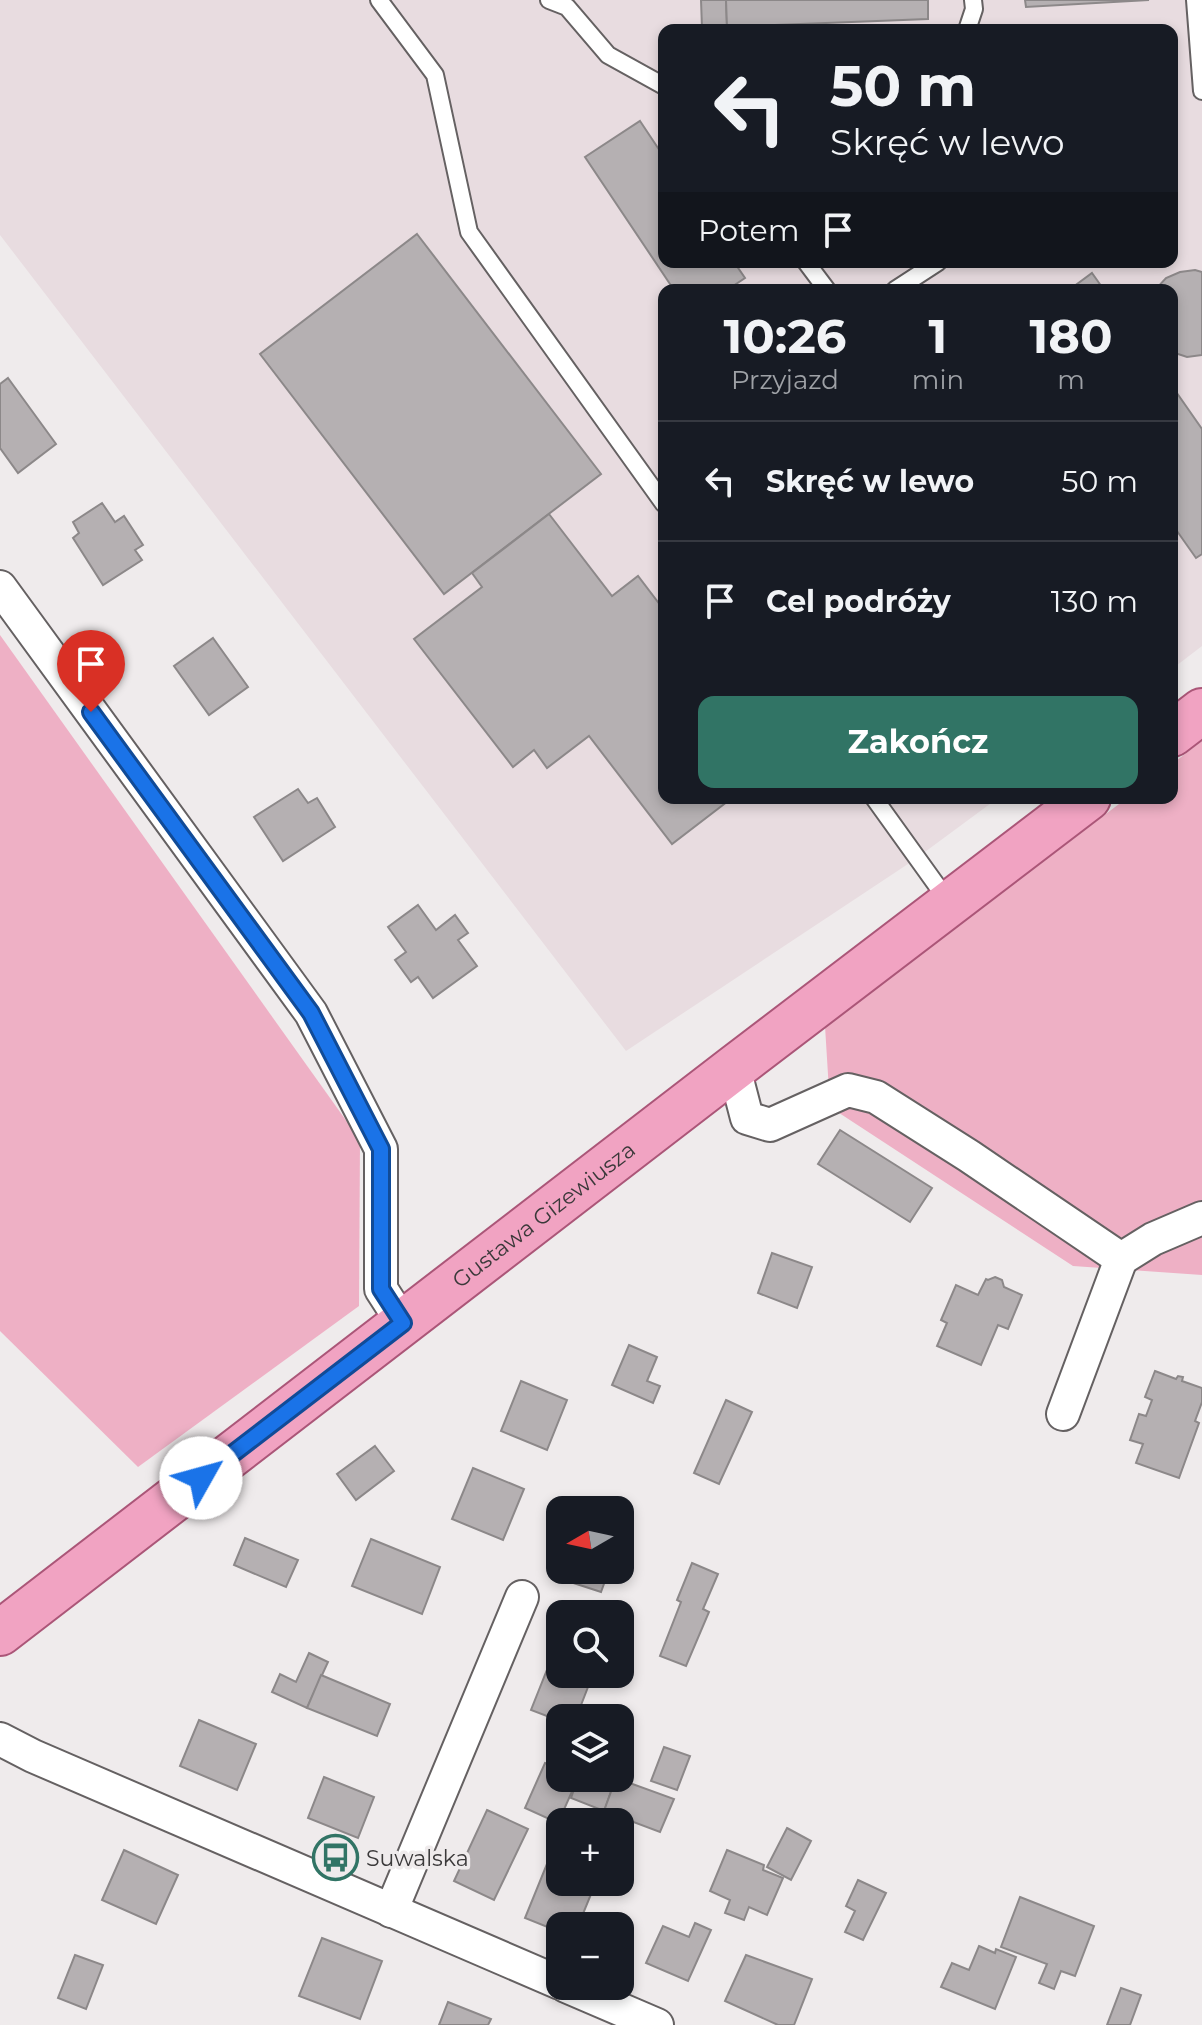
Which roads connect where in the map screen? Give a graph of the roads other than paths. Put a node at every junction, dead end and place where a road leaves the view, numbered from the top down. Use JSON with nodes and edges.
{"nodes":[{"id":1,"x":379,"y":0,"type":"edge"},
{"id":2,"x":549,"y":0,"type":"edge"},
{"id":3,"x":973,"y":0,"type":"edge"},
{"id":4,"x":1195,"y":0,"type":"edge"},
{"id":5,"x":969,"y":24,"type":"edge"},
{"id":6,"x":658,"y":83,"type":"edge"},
{"id":7,"x":1201,"y":83,"type":"edge"},
{"id":8,"x":929,"y":268,"type":"edge"},
{"id":9,"x":904,"y":284,"type":"edge"},
{"id":10,"x":658,"y":496,"type":"edge"},
{"id":11,"x":0,"y":587,"type":"edge"},
{"id":12,"x":1202,"y":711,"type":"edge"},
{"id":13,"x":1178,"y":729,"type":"edge"},
{"id":14,"x":878,"y":804,"type":"edge"},
{"id":15,"x":1080,"y":804,"type":"edge"},
{"id":16,"x":950,"y":903,"type":"junction"},
{"id":17,"x":734,"y":1068,"type":"junction"},
{"id":18,"x":1202,"y":1218,"type":"edge"},
{"id":19,"x":1121,"y":1259,"type":"junction"},
{"id":20,"x":403,"y":1323,"type":"junction"},
{"id":21,"x":1063,"y":1414,"type":"dead end"},
{"id":22,"x":522,"y":1597,"type":"dead end"},
{"id":23,"x":0,"y":1633,"type":"edge"},
{"id":24,"x":0,"y":1739,"type":"edge"},
{"id":25,"x":391,"y":1911,"type":"junction"},
{"id":26,"x":546,"y":1977,"type":"edge"},
{"id":27,"x":599,"y":2000,"type":"edge"},
{"id":28,"x":657,"y":2025,"type":"edge"}],
"edges":[{"from":1,"to":10,"type":"lane"},
{"from":2,"to":6,"type":"lane"},
{"from":3,"to":5,"type":"lane"},
{"from":4,"to":7,"type":"lane"},
{"from":8,"to":9,"type":"lane"},
{"from":11,"to":20,"type":"street"},
{"from":12,"to":13,"type":"main road"},
{"from":14,"to":16,"type":"lane"},
{"from":15,"to":16,"type":"main road","name":"Gustawa Gizewiusza"},
{"from":16,"to":17,"type":"main road","name":"Gustawa Gizewiusza"},
{"from":17,"to":19,"type":"street"},
{"from":17,"to":20,"type":"main road","name":"Gustawa Gizewiusza"},
{"from":18,"to":19,"type":"street"},
{"from":19,"to":21,"type":"street"},
{"from":20,"to":23,"type":"main road","name":"Gustawa Gizewiusza"},
{"from":22,"to":25,"type":"street"},
{"from":24,"to":25,"type":"street"},
{"from":25,"to":26,"type":"street"},
{"from":27,"to":28,"type":"street"}]}
